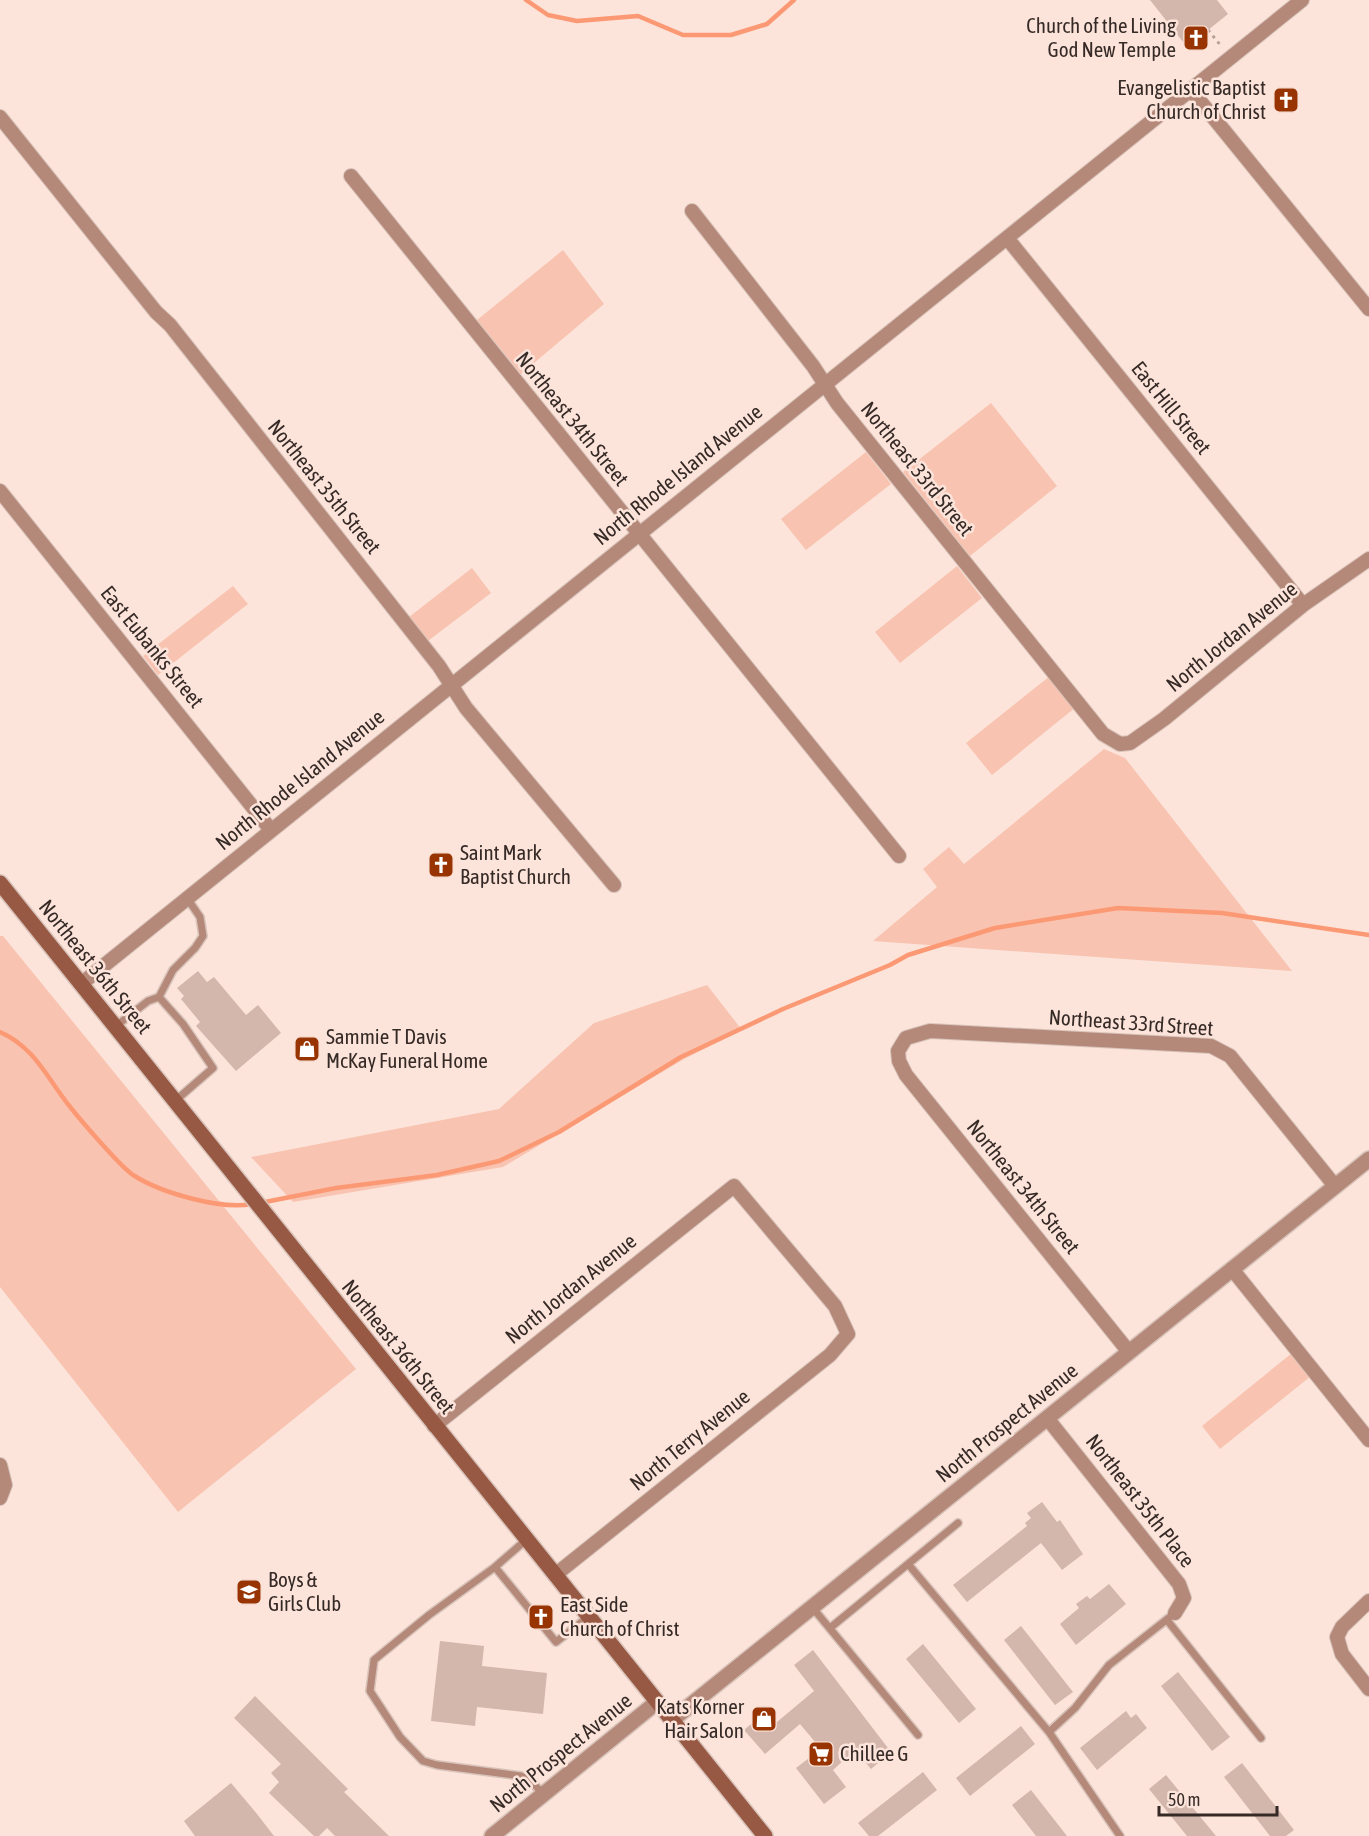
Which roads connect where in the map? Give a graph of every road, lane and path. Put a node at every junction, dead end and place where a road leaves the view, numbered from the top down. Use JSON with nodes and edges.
{"nodes":[{"id":1,"x":1302,"y":0,"type":"edge"},
{"id":2,"x":1208,"y":30,"type":"dead end"},
{"id":3,"x":1230,"y":57,"type":"junction"},
{"id":4,"x":1191,"y":90,"type":"junction"},
{"id":5,"x":0,"y":117,"type":"edge"},
{"id":6,"x":351,"y":176,"type":"dead end"},
{"id":7,"x":692,"y":211,"type":"dead end"},
{"id":8,"x":1007,"y":238,"type":"junction"},
{"id":9,"x":1369,"y":309,"type":"edge"},
{"id":10,"x":825,"y":384,"type":"junction"},
{"id":11,"x":0,"y":491,"type":"edge"},
{"id":12,"x":638,"y":534,"type":"junction"},
{"id":13,"x":1369,"y":559,"type":"edge"},
{"id":14,"x":1303,"y":605,"type":"junction"},
{"id":15,"x":451,"y":686,"type":"junction"},
{"id":16,"x":1120,"y":744,"type":"joint"},
{"id":17,"x":271,"y":830,"type":"junction"},
{"id":18,"x":898,"y":856,"type":"dead end"},
{"id":19,"x":0,"y":883,"type":"edge"},
{"id":20,"x":614,"y":885,"type":"dead end"},
{"id":21,"x":187,"y":898,"type":"junction"},
{"id":22,"x":81,"y":984,"type":"junction"},
{"id":23,"x":159,"y":997,"type":"junction"},
{"id":24,"x":116,"y":1027,"type":"junction"},
{"id":25,"x":900,"y":1044,"type":"joint"},
{"id":26,"x":175,"y":1101,"type":"junction"},
{"id":27,"x":1369,"y":1159,"type":"edge"},
{"id":28,"x":734,"y":1186,"type":"joint"},
{"id":29,"x":1335,"y":1186,"type":"junction"},
{"id":30,"x":1232,"y":1269,"type":"junction"},
{"id":31,"x":1129,"y":1352,"type":"junction"},
{"id":32,"x":1047,"y":1418,"type":"junction"},
{"id":33,"x":434,"y":1426,"type":"junction"},
{"id":34,"x":1369,"y":1440,"type":"edge"},
{"id":35,"x":0,"y":1465,"type":"edge"},
{"id":36,"x":2,"y":1491,"type":"edge"},
{"id":37,"x":958,"y":1523,"type":"dead end"},
{"id":38,"x":526,"y":1540,"type":"junction"},
{"id":39,"x":908,"y":1564,"type":"junction"},
{"id":40,"x":495,"y":1567,"type":"junction"},
{"id":41,"x":555,"y":1575,"type":"junction"},
{"id":42,"x":1369,"y":1601,"type":"edge"},
{"id":43,"x":812,"y":1607,"type":"junction"},
{"id":44,"x":588,"y":1617,"type":"junction"},
{"id":45,"x":1171,"y":1617,"type":"junction"},
{"id":46,"x":830,"y":1628,"type":"junction"},
{"id":47,"x":1369,"y":1689,"type":"edge"},
{"id":48,"x":657,"y":1702,"type":"junction"},
{"id":49,"x":672,"y":1720,"type":"junction"},
{"id":50,"x":1049,"y":1732,"type":"junction"},
{"id":51,"x":918,"y":1735,"type":"dead end"},
{"id":52,"x":1261,"y":1738,"type":"dead end"},
{"id":53,"x":543,"y":1794,"type":"junction"},
{"id":54,"x":492,"y":1836,"type":"edge"},
{"id":55,"x":765,"y":1836,"type":"edge"},
{"id":56,"x":1120,"y":1836,"type":"edge"}],
"edges":[{"from":1,"to":3,"type":"street","name":"North Rhode Island Avenue"},
{"from":2,"to":3,"type":"path"},
{"from":3,"to":4,"type":"street","name":"North Rhode Island Avenue"},
{"from":4,"to":8,"type":"street","name":"North Rhode Island Avenue"},
{"from":4,"to":9,"type":"street"},
{"from":5,"to":15,"type":"street","name":"Northeast 35th Street"},
{"from":6,"to":12,"type":"street","name":"Northeast 34th Street"},
{"from":7,"to":10,"type":"street","name":"Northeast 33rd Street"},
{"from":8,"to":10,"type":"street","name":"North Rhode Island Avenue"},
{"from":8,"to":14,"type":"street","name":"East Hill Street"},
{"from":10,"to":12,"type":"street","name":"North Rhode Island Avenue"},
{"from":10,"to":16,"type":"street","name":"Northeast 33rd Street"},
{"from":11,"to":17,"type":"street","name":"East Eubanks Street"},
{"from":12,"to":15,"type":"street","name":"North Rhode Island Avenue"},
{"from":12,"to":18,"type":"street","name":"Northeast 34th Street"},
{"from":13,"to":14,"type":"street","name":"North Jordan Avenue"},
{"from":14,"to":16,"type":"street","name":"North Jordan Avenue"},
{"from":15,"to":17,"type":"street","name":"North Rhode Island Avenue"},
{"from":15,"to":20,"type":"street","name":"Northeast 35th Street"},
{"from":17,"to":21,"type":"street","name":"North Rhode Island Avenue"},
{"from":19,"to":22,"type":"main road","name":"Northeast 36th Street"},
{"from":21,"to":22,"type":"street","name":"North Rhode Island Avenue"},
{"from":21,"to":23,"type":"lane"},
{"from":22,"to":24,"type":"main road","name":"Northeast 36th Street"},
{"from":23,"to":24,"type":"lane"},
{"from":23,"to":26,"type":"lane"},
{"from":24,"to":26,"type":"main road","name":"Northeast 36th Street"},
{"from":25,"to":29,"type":"street","name":"Northeast 33rd Street"},
{"from":25,"to":31,"type":"street","name":"Northeast 34th Street"},
{"from":26,"to":33,"type":"main road","name":"Northeast 36th Street"},
{"from":27,"to":29,"type":"street","name":"North Prospect Avenue"},
{"from":28,"to":33,"type":"street","name":"North Jordan Avenue"},
{"from":28,"to":41,"type":"street","name":"North Terry Avenue"},
{"from":29,"to":30,"type":"street","name":"North Prospect Avenue"},
{"from":30,"to":31,"type":"street","name":"North Prospect Avenue"},
{"from":30,"to":34,"type":"street"},
{"from":31,"to":32,"type":"street","name":"North Prospect Avenue"},
{"from":32,"to":43,"type":"street","name":"North Prospect Avenue"},
{"from":32,"to":45,"type":"street","name":"Northeast 35th Place"},
{"from":33,"to":38,"type":"main road","name":"Northeast 36th Street"},
{"from":35,"to":36,"type":"street"},
{"from":37,"to":39,"type":"lane"},
{"from":38,"to":40,"type":"lane"},
{"from":38,"to":41,"type":"main road","name":"Northeast 36th Street"},
{"from":39,"to":46,"type":"lane"},
{"from":39,"to":50,"type":"lane"},
{"from":40,"to":44,"type":"lane"},
{"from":40,"to":53,"type":"lane"},
{"from":41,"to":44,"type":"main road","name":"Northeast 36th Street"},
{"from":42,"to":47,"type":"street"},
{"from":43,"to":46,"type":"lane"},
{"from":43,"to":49,"type":"street","name":"North Prospect Avenue"},
{"from":44,"to":48,"type":"main road","name":"Northeast 36th Street"},
{"from":45,"to":50,"type":"lane"},
{"from":45,"to":52,"type":"lane"},
{"from":46,"to":51,"type":"lane"},
{"from":48,"to":49,"type":"main road","name":"Northeast 36th Street"},
{"from":48,"to":53,"type":"street","name":"North Prospect Avenue"},
{"from":49,"to":55,"type":"main road","name":"Northeast 36th Street"},
{"from":50,"to":56,"type":"lane"},
{"from":53,"to":54,"type":"street","name":"North Prospect Avenue"}]}
